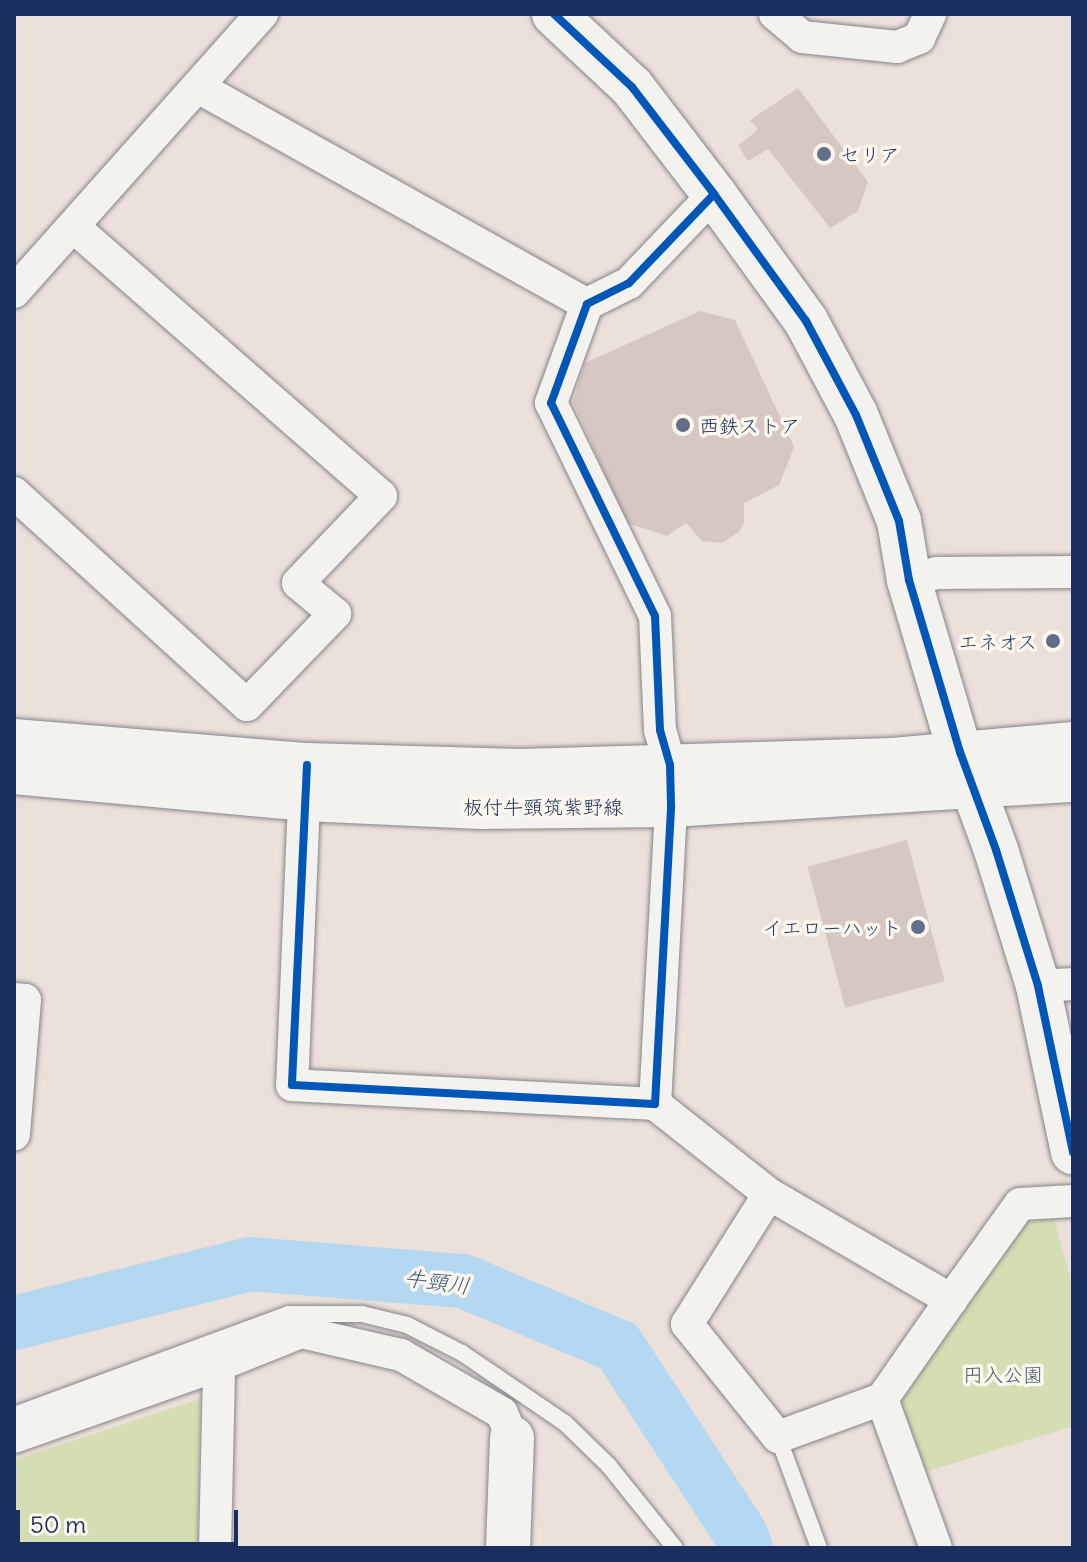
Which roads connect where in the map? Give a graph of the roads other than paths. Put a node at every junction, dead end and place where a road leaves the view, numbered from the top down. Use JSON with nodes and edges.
{"nodes":[{"id":1,"x":554,"y":14,"type":"edge"},
{"id":2,"x":775,"y":14,"type":"edge"},
{"id":3,"x":930,"y":14,"type":"edge"},
{"id":4,"x":259,"y":15,"type":"edge"},
{"id":5,"x":198,"y":87,"type":"junction"},
{"id":6,"x":714,"y":194,"type":"junction"},
{"id":7,"x":75,"y":228,"type":"junction"},
{"id":8,"x":14,"y":292,"type":"edge"},
{"id":9,"x":587,"y":304,"type":"junction"},
{"id":10,"x":14,"y":493,"type":"edge"},
{"id":11,"x":1073,"y":572,"type":"edge"},
{"id":12,"x":909,"y":580,"type":"junction"},
{"id":13,"x":14,"y":741,"type":"edge"},
{"id":14,"x":1073,"y":744,"type":"edge"},
{"id":15,"x":966,"y":769,"type":"junction"},
{"id":16,"x":14,"y":772,"type":"edge"},
{"id":17,"x":1073,"y":780,"type":"edge"},
{"id":18,"x":305,"y":782,"type":"junction"},
{"id":19,"x":670,"y":785,"type":"junction"},
{"id":20,"x":1055,"y":985,"type":"edge"},
{"id":21,"x":14,"y":999,"type":"edge"},
{"id":22,"x":655,"y":1104,"type":"junction"},
{"id":23,"x":14,"y":1135,"type":"edge"},
{"id":24,"x":1073,"y":1152,"type":"edge"},
{"id":25,"x":769,"y":1194,"type":"junction"},
{"id":26,"x":1073,"y":1201,"type":"edge"},
{"id":27,"x":951,"y":1300,"type":"junction"},
{"id":28,"x":219,"y":1365,"type":"junction"},
{"id":29,"x":882,"y":1399,"type":"junction"},
{"id":30,"x":14,"y":1415,"type":"edge"},
{"id":31,"x":14,"y":1437,"type":"edge"},
{"id":32,"x":778,"y":1437,"type":"junction"},
{"id":33,"x":512,"y":1438,"type":"joint"},
{"id":34,"x":215,"y":1548,"type":"edge"},
{"id":35,"x":508,"y":1548,"type":"edge"},
{"id":36,"x":675,"y":1548,"type":"edge"},
{"id":37,"x":819,"y":1548,"type":"edge"},
{"id":38,"x":936,"y":1548,"type":"edge"}],
"edges":[{"from":1,"to":6,"type":"main road"},
{"from":2,"to":3,"type":"street"},
{"from":4,"to":5,"type":"street"},
{"from":5,"to":7,"type":"street"},
{"from":5,"to":9,"type":"street"},
{"from":6,"to":9,"type":"street"},
{"from":6,"to":12,"type":"main road"},
{"from":7,"to":8,"type":"street"},
{"from":7,"to":10,"type":"street"},
{"from":9,"to":19,"type":"street"},
{"from":11,"to":12,"type":"street"},
{"from":12,"to":15,"type":"main road"},
{"from":13,"to":18,"type":"main road","name":"板付牛頸筑紫野線"},
{"from":14,"to":15,"type":"main road","name":"板付牛頸筑紫野線"},
{"from":15,"to":17,"type":"main road","name":"板付牛頸筑紫野線"},
{"from":15,"to":19,"type":"main road","name":"板付牛頸筑紫野線"},
{"from":15,"to":20,"type":"main road"},
{"from":16,"to":18,"type":"main road","name":"板付牛頸筑紫野線"},
{"from":18,"to":19,"type":"main road","name":"板付牛頸筑紫野線"},
{"from":18,"to":22,"type":"street"},
{"from":19,"to":22,"type":"street"},
{"from":20,"to":24,"type":"main road"},
{"from":21,"to":23,"type":"street"},
{"from":22,"to":25,"type":"street"},
{"from":25,"to":27,"type":"street"},
{"from":25,"to":32,"type":"street"},
{"from":26,"to":27,"type":"street"},
{"from":27,"to":29,"type":"street"},
{"from":28,"to":31,"type":"street"},
{"from":28,"to":33,"type":"street"},
{"from":28,"to":34,"type":"street"},
{"from":29,"to":32,"type":"street"},
{"from":29,"to":38,"type":"street"},
{"from":30,"to":36,"type":"lane"},
{"from":32,"to":37,"type":"lane"},
{"from":33,"to":35,"type":"main road"}]}
